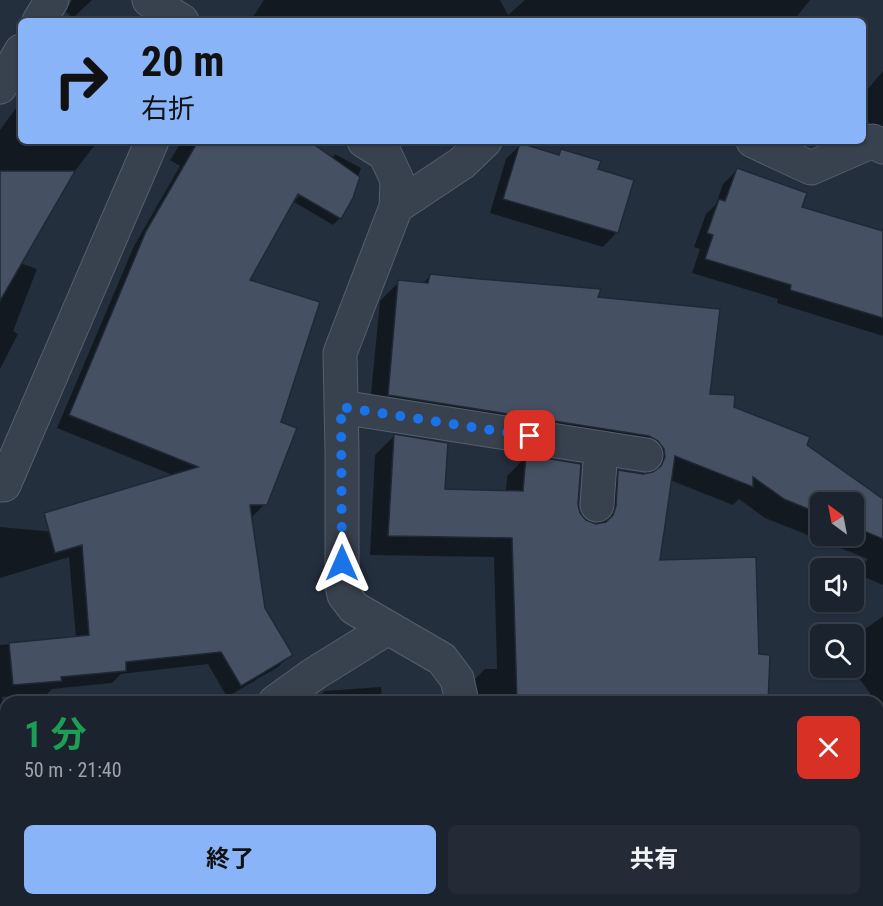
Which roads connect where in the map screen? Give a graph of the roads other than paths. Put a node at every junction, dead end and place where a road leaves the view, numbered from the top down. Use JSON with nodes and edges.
{"nodes":[{"id":1,"x":52,"y":0,"type":"edge"},
{"id":2,"x":149,"y":0,"type":"edge"},
{"id":3,"x":41,"y":18,"type":"edge"},
{"id":4,"x":177,"y":18,"type":"edge"},
{"id":5,"x":18,"y":56,"type":"edge"},
{"id":6,"x":0,"y":87,"type":"edge"},
{"id":7,"x":151,"y":144,"type":"edge"},
{"id":8,"x":369,"y":144,"type":"edge"},
{"id":9,"x":482,"y":144,"type":"edge"},
{"id":10,"x":759,"y":144,"type":"edge"},
{"id":11,"x":883,"y":147,"type":"edge"},
{"id":12,"x":396,"y":207,"type":"junction"},
{"id":13,"x":341,"y":407,"type":"junction"},
{"id":14,"x":601,"y":447,"type":"junction"},
{"id":15,"x":646,"y":454,"type":"dead end"},
{"id":16,"x":0,"y":484,"type":"edge"},
{"id":17,"x":597,"y":505,"type":"dead end"},
{"id":18,"x":388,"y":628,"type":"junction"},
{"id":19,"x":283,"y":696,"type":"edge"},
{"id":20,"x":461,"y":696,"type":"edge"}],
"edges":[{"from":1,"to":3,"type":"street"},
{"from":2,"to":4,"type":"street"},
{"from":5,"to":6,"type":"street"},
{"from":7,"to":16,"type":"street"},
{"from":8,"to":12,"type":"street"},
{"from":9,"to":12,"type":"street"},
{"from":10,"to":11,"type":"street"},
{"from":12,"to":13,"type":"street"},
{"from":13,"to":14,"type":"street"},
{"from":13,"to":18,"type":"street"},
{"from":14,"to":15,"type":"street"},
{"from":14,"to":17,"type":"street"},
{"from":18,"to":19,"type":"street"},
{"from":18,"to":20,"type":"street"}]}
